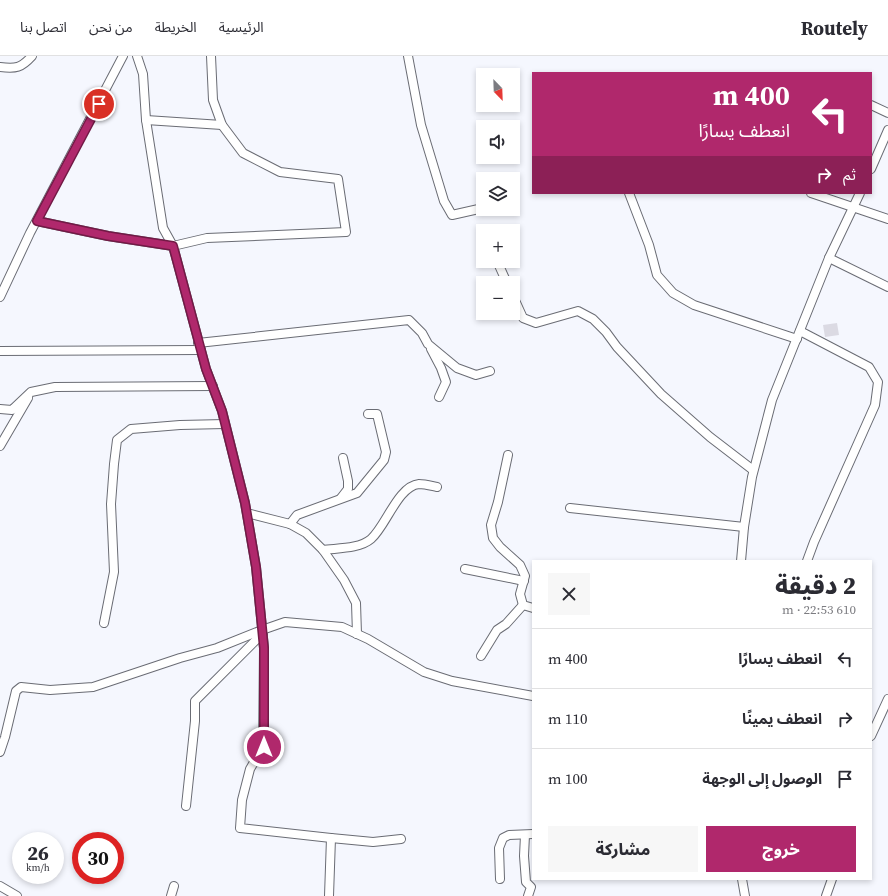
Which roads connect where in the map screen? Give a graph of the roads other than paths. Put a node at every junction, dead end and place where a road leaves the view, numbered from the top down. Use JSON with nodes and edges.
{"nodes":[{"id":1,"x":32,"y":56,"type":"edge"},
{"id":2,"x":123,"y":56,"type":"edge"},
{"id":3,"x":137,"y":56,"type":"edge"},
{"id":4,"x":211,"y":56,"type":"edge"},
{"id":5,"x":408,"y":56,"type":"edge"},
{"id":6,"x":0,"y":67,"type":"edge"},
{"id":7,"x":872,"y":105,"type":"edge"},
{"id":8,"x":888,"y":113,"type":"edge"},
{"id":9,"x":146,"y":120,"type":"junction"},
{"id":10,"x":222,"y":125,"type":"junction"},
{"id":11,"x":888,"y":130,"type":"edge"},
{"id":12,"x":872,"y":167,"type":"edge"},
{"id":13,"x":629,"y":194,"type":"edge"},
{"id":14,"x":814,"y":194,"type":"edge"},
{"id":15,"x":860,"y":194,"type":"edge"},
{"id":16,"x":853,"y":207,"type":"junction"},
{"id":17,"x":476,"y":210,"type":"edge"},
{"id":18,"x":888,"y":219,"type":"edge"},
{"id":19,"x":37,"y":221,"type":"junction"},
{"id":20,"x":173,"y":246,"type":"junction"},
{"id":21,"x":829,"y":258,"type":"junction"},
{"id":22,"x":888,"y":287,"type":"edge"},
{"id":23,"x":0,"y":297,"type":"edge"},
{"id":24,"x":520,"y":311,"type":"edge"},
{"id":25,"x":799,"y":335,"type":"junction"},
{"id":26,"x":428,"y":344,"type":"junction"},
{"id":27,"x":200,"y":347,"type":"junction"},
{"id":28,"x":0,"y":351,"type":"edge"},
{"id":29,"x":490,"y":371,"type":"dead end"},
{"id":30,"x":212,"y":386,"type":"junction"},
{"id":31,"x":31,"y":392,"type":"junction"},
{"id":32,"x":439,"y":397,"type":"dead end"},
{"id":33,"x":0,"y":409,"type":"edge"},
{"id":34,"x":368,"y":414,"type":"dead end"},
{"id":35,"x":225,"y":424,"type":"junction"},
{"id":36,"x":0,"y":446,"type":"edge"},
{"id":37,"x":508,"y":455,"type":"dead end"},
{"id":38,"x":343,"y":458,"type":"dead end"},
{"id":39,"x":754,"y":470,"type":"junction"},
{"id":40,"x":437,"y":487,"type":"dead end"},
{"id":41,"x":340,"y":498,"type":"junction"},
{"id":42,"x":570,"y":508,"type":"dead end"},
{"id":43,"x":247,"y":513,"type":"junction"},
{"id":44,"x":290,"y":524,"type":"junction"},
{"id":45,"x":744,"y":527,"type":"junction"},
{"id":46,"x":323,"y":550,"type":"junction"},
{"id":47,"x":741,"y":560,"type":"edge"},
{"id":48,"x":807,"y":560,"type":"edge"},
{"id":49,"x":465,"y":569,"type":"dead end"},
{"id":50,"x":524,"y":581,"type":"junction"},
{"id":51,"x":523,"y":605,"type":"junction"},
{"id":52,"x":532,"y":608,"type":"edge"},
{"id":53,"x":104,"y":623,"type":"dead end"},
{"id":54,"x":262,"y":631,"type":"junction"},
{"id":55,"x":357,"y":634,"type":"junction"},
{"id":56,"x":481,"y":656,"type":"dead end"},
{"id":57,"x":532,"y":696,"type":"edge"},
{"id":58,"x":888,"y":699,"type":"edge"},
{"id":59,"x":872,"y":734,"type":"edge"},
{"id":60,"x":0,"y":752,"type":"edge"},
{"id":61,"x":186,"y":806,"type":"dead end"},
{"id":62,"x":529,"y":835,"type":"edge"},
{"id":63,"x":331,"y":838,"type":"junction"},
{"id":64,"x":401,"y":839,"type":"dead end"},
{"id":65,"x":500,"y":880,"type":"dead end"},
{"id":66,"x":742,"y":880,"type":"edge"},
{"id":67,"x":832,"y":880,"type":"edge"},
{"id":68,"x":0,"y":886,"type":"edge"},
{"id":69,"x":174,"y":886,"type":"dead end"},
{"id":70,"x":16,"y":896,"type":"edge"},
{"id":71,"x":171,"y":896,"type":"edge"},
{"id":72,"x":329,"y":896,"type":"edge"},
{"id":73,"x":528,"y":896,"type":"edge"},
{"id":74,"x":745,"y":896,"type":"edge"},
{"id":75,"x":826,"y":896,"type":"edge"}],
"edges":[{"from":1,"to":6,"type":"street"},
{"from":2,"to":19,"type":"street"},
{"from":3,"to":9,"type":"street"},
{"from":4,"to":10,"type":"street"},
{"from":5,"to":17,"type":"street"},
{"from":7,"to":8,"type":"street"},
{"from":9,"to":10,"type":"street"},
{"from":9,"to":20,"type":"street"},
{"from":10,"to":20,"type":"street"},
{"from":11,"to":12,"type":"street"},
{"from":13,"to":25,"type":"street"},
{"from":14,"to":16,"type":"street"},
{"from":15,"to":16,"type":"street"},
{"from":16,"to":18,"type":"street"},
{"from":16,"to":21,"type":"street"},
{"from":19,"to":20,"type":"street"},
{"from":19,"to":23,"type":"street"},
{"from":20,"to":27,"type":"street"},
{"from":21,"to":22,"type":"street"},
{"from":21,"to":25,"type":"street"},
{"from":24,"to":39,"type":"street"},
{"from":25,"to":39,"type":"street"},
{"from":25,"to":48,"type":"street"},
{"from":26,"to":27,"type":"street"},
{"from":26,"to":29,"type":"street"},
{"from":26,"to":32,"type":"street"},
{"from":27,"to":28,"type":"street"},
{"from":27,"to":30,"type":"street"},
{"from":30,"to":31,"type":"street"},
{"from":30,"to":35,"type":"street"},
{"from":31,"to":33,"type":"street"},
{"from":31,"to":36,"type":"street"},
{"from":34,"to":41,"type":"street"},
{"from":35,"to":43,"type":"street"},
{"from":35,"to":53,"type":"street"},
{"from":37,"to":50,"type":"street"},
{"from":38,"to":41,"type":"street"},
{"from":39,"to":45,"type":"street"},
{"from":40,"to":46,"type":"street"},
{"from":41,"to":44,"type":"street"},
{"from":42,"to":45,"type":"street"},
{"from":43,"to":44,"type":"street"},
{"from":43,"to":54,"type":"street"},
{"from":44,"to":46,"type":"street"},
{"from":45,"to":47,"type":"street"},
{"from":46,"to":55,"type":"street"},
{"from":49,"to":50,"type":"street"},
{"from":50,"to":51,"type":"street"},
{"from":51,"to":52,"type":"street"},
{"from":51,"to":56,"type":"street"},
{"from":54,"to":55,"type":"street"},
{"from":54,"to":60,"type":"street"},
{"from":54,"to":61,"type":"street"},
{"from":54,"to":63,"type":"street"},
{"from":55,"to":57,"type":"street"},
{"from":58,"to":59,"type":"street"},
{"from":62,"to":65,"type":"street"},
{"from":62,"to":73,"type":"street"},
{"from":63,"to":64,"type":"street"},
{"from":63,"to":72,"type":"street"},
{"from":66,"to":74,"type":"street"},
{"from":67,"to":75,"type":"street"},
{"from":68,"to":70,"type":"street"},
{"from":69,"to":71,"type":"street"}]}
